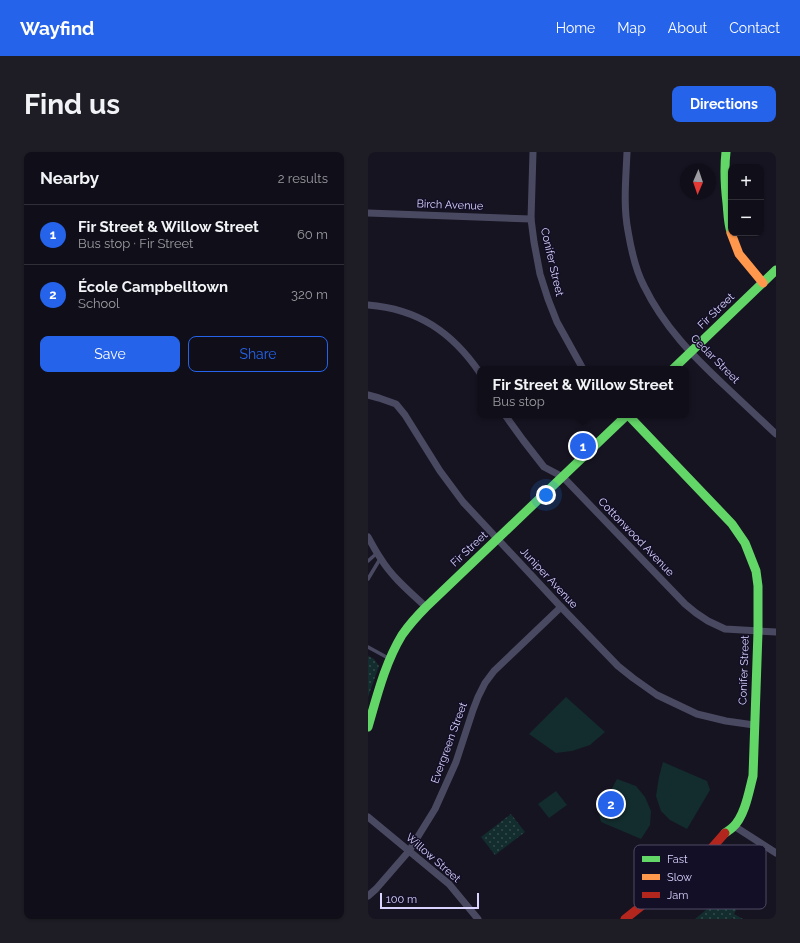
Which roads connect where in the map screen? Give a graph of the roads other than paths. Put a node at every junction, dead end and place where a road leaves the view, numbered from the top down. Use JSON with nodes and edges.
{"nodes":[{"id":1,"x":533,"y":152,"type":"edge"},
{"id":2,"x":627,"y":152,"type":"edge"},
{"id":3,"x":721,"y":152,"type":"edge"},
{"id":4,"x":726,"y":152,"type":"edge"},
{"id":5,"x":727,"y":167,"type":"edge"},
{"id":6,"x":729,"y":200,"type":"edge"},
{"id":7,"x":368,"y":214,"type":"edge"},
{"id":8,"x":531,"y":219,"type":"junction"},
{"id":9,"x":732,"y":236,"type":"edge"},
{"id":10,"x":776,"y":270,"type":"edge"},
{"id":11,"x":763,"y":283,"type":"junction"},
{"id":12,"x":368,"y":306,"type":"edge"},
{"id":13,"x":690,"y":352,"type":"junction"},
{"id":14,"x":581,"y":366,"type":"edge"},
{"id":15,"x":676,"y":366,"type":"edge"},
{"id":16,"x":477,"y":368,"type":"edge"},
{"id":17,"x":368,"y":395,"type":"edge"},
{"id":18,"x":507,"y":418,"type":"edge"},
{"id":19,"x":625,"y":418,"type":"edge"},
{"id":20,"x":631,"y":418,"type":"edge"},
{"id":21,"x":776,"y":434,"type":"edge"},
{"id":22,"x":563,"y":477,"type":"junction"},
{"id":23,"x":368,"y":537,"type":"edge"},
{"id":24,"x":498,"y":539,"type":"junction"},
{"id":25,"x":379,"y":556,"type":"junction"},
{"id":26,"x":368,"y":561,"type":"edge"},
{"id":27,"x":368,"y":578,"type":"edge"},
{"id":28,"x":426,"y":607,"type":"junction"},
{"id":29,"x":561,"y":607,"type":"junction"},
{"id":30,"x":758,"y":632,"type":"junction"},
{"id":31,"x":776,"y":632,"type":"edge"},
{"id":32,"x":368,"y":647,"type":"edge"},
{"id":33,"x":391,"y":659,"type":"junction"},
{"id":34,"x":754,"y":725,"type":"junction"},
{"id":35,"x":368,"y":727,"type":"edge"},
{"id":36,"x":368,"y":817,"type":"edge"},
{"id":37,"x":734,"y":826,"type":"junction"},
{"id":38,"x":714,"y":845,"type":"edge"},
{"id":39,"x":764,"y":845,"type":"edge"},
{"id":40,"x":766,"y":847,"type":"edge"},
{"id":41,"x":408,"y":850,"type":"junction"},
{"id":42,"x":776,"y":853,"type":"edge"},
{"id":43,"x":368,"y":896,"type":"edge"},
{"id":44,"x":638,"y":909,"type":"edge"},
{"id":45,"x":478,"y":919,"type":"edge"},
{"id":46,"x":625,"y":919,"type":"edge"}],
"edges":[{"from":1,"to":8,"type":"street","name":"Conifer Street"},
{"from":2,"to":13,"type":"street","name":"Cedar Street"},
{"from":3,"to":5,"type":"street"},
{"from":4,"to":5,"type":"street"},
{"from":5,"to":6,"type":"street"},
{"from":7,"to":8,"type":"street","name":"Birch Avenue"},
{"from":8,"to":14,"type":"street","name":"Conifer Street"},
{"from":9,"to":11,"type":"street"},
{"from":10,"to":11,"type":"street","name":"Fir Street"},
{"from":11,"to":13,"type":"street","name":"Fir Street"},
{"from":12,"to":16,"type":"street"},
{"from":13,"to":15,"type":"street","name":"Fir Street"},
{"from":13,"to":21,"type":"street","name":"Cedar Street"},
{"from":17,"to":24,"type":"street","name":"Juniper Avenue"},
{"from":18,"to":22,"type":"street","name":"Cottonwood Avenue"},
{"from":19,"to":22,"type":"street","name":"Fir Street"},
{"from":20,"to":30,"type":"street","name":"Conifer Street"},
{"from":22,"to":24,"type":"street","name":"Fir Street"},
{"from":22,"to":30,"type":"street","name":"Cottonwood Avenue"},
{"from":23,"to":25,"type":"street"},
{"from":24,"to":28,"type":"street","name":"Fir Street"},
{"from":24,"to":29,"type":"street","name":"Juniper Avenue"},
{"from":25,"to":26,"type":"lane"},
{"from":25,"to":27,"type":"lane"},
{"from":25,"to":28,"type":"street"},
{"from":28,"to":33,"type":"street","name":"Fir Street"},
{"from":29,"to":34,"type":"street","name":"Juniper Avenue"},
{"from":29,"to":41,"type":"street","name":"Evergreen Street"},
{"from":30,"to":31,"type":"street","name":"Cottonwood Avenue"},
{"from":30,"to":34,"type":"street","name":"Conifer Street"},
{"from":32,"to":33,"type":"lane"},
{"from":33,"to":35,"type":"street","name":"Fir Street"},
{"from":34,"to":37,"type":"street","name":"Conifer Street"},
{"from":36,"to":41,"type":"street","name":"Willow Street"},
{"from":37,"to":38,"type":"street","name":"Conifer Street"},
{"from":37,"to":39,"type":"street"},
{"from":40,"to":42,"type":"street"},
{"from":41,"to":43,"type":"street","name":"Evergreen Street"},
{"from":41,"to":45,"type":"street","name":"Willow Street"},
{"from":44,"to":46,"type":"street","name":"Conifer Street"}]}
